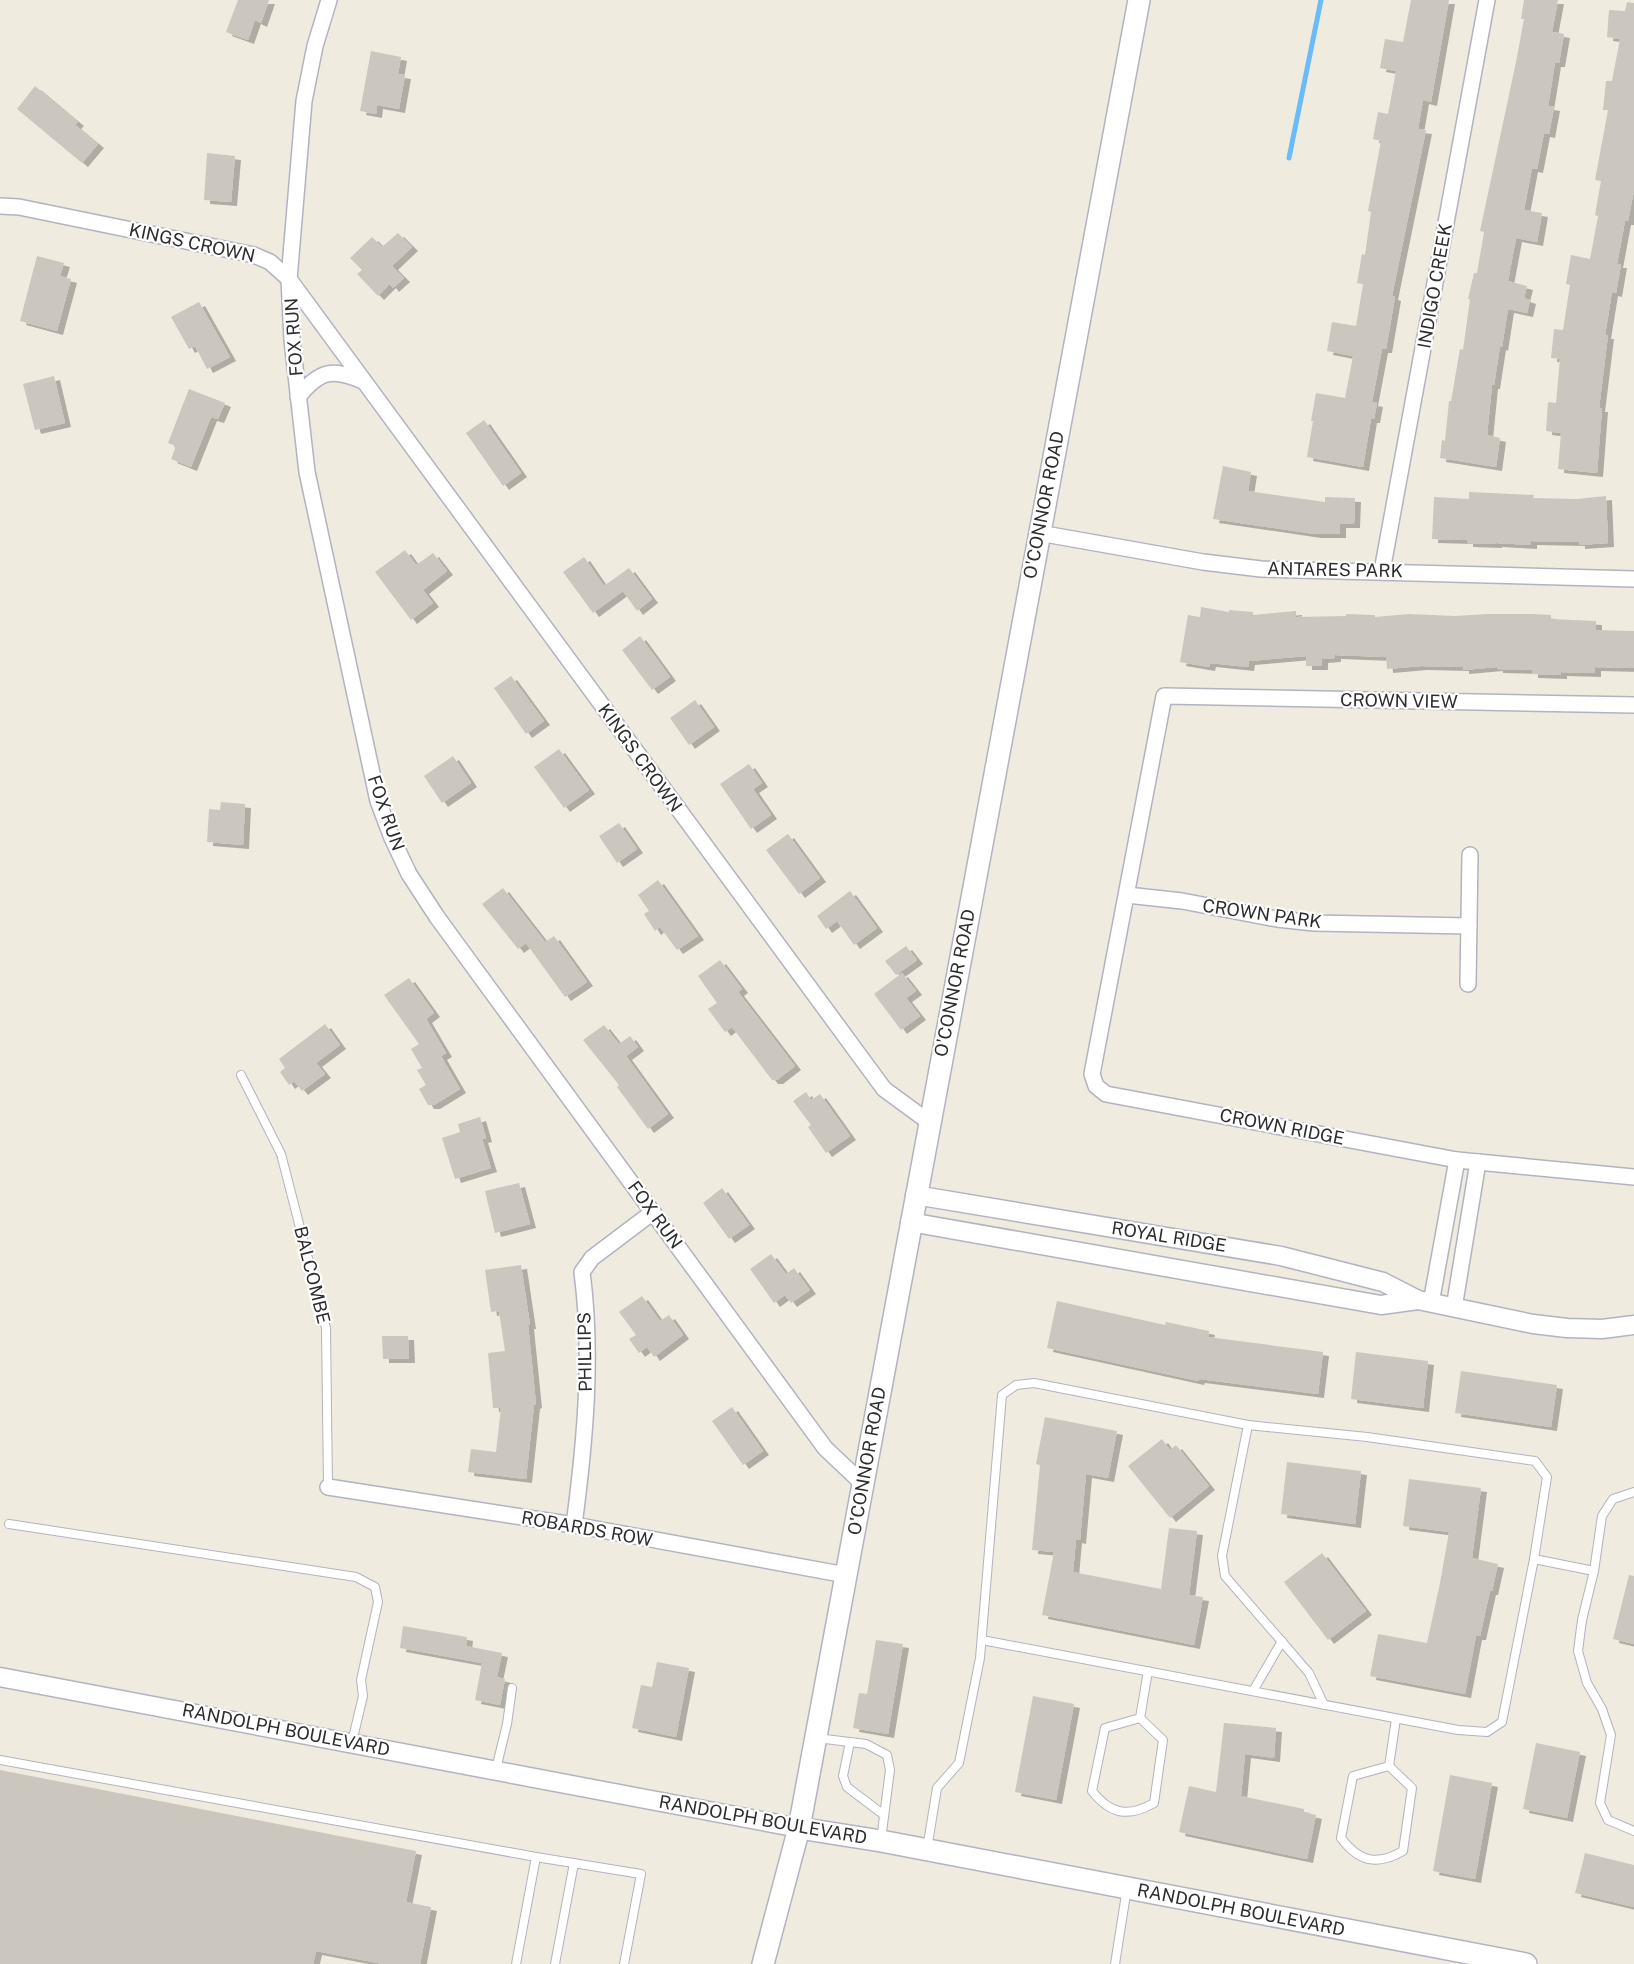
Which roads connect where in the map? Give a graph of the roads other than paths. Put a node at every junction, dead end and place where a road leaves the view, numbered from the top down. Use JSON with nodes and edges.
{"nodes":[{"id":1,"x":329,"y":0,"type":"edge"},
{"id":2,"x":1139,"y":0,"type":"edge"},
{"id":3,"x":1487,"y":0,"type":"edge"},
{"id":4,"x":0,"y":206,"type":"edge"},
{"id":5,"x":290,"y":279,"type":"junction"},
{"id":6,"x":363,"y":381,"type":"junction"},
{"id":7,"x":298,"y":397,"type":"junction"},
{"id":8,"x":1039,"y":533,"type":"junction"},
{"id":9,"x":1382,"y":571,"type":"junction"},
{"id":10,"x":1634,"y":579,"type":"edge"},
{"id":11,"x":1634,"y":705,"type":"edge"},
{"id":12,"x":1470,"y":855,"type":"dead end"},
{"id":13,"x":1127,"y":895,"type":"junction"},
{"id":14,"x":1469,"y":926,"type":"junction"},
{"id":15,"x":1468,"y":984,"type":"dead end"},
{"id":16,"x":241,"y":1075,"type":"dead end"},
{"id":17,"x":929,"y":1122,"type":"junction"},
{"id":18,"x":1457,"y":1160,"type":"junction"},
{"id":19,"x":1478,"y":1162,"type":"junction"},
{"id":20,"x":1634,"y":1177,"type":"edge"},
{"id":21,"x":915,"y":1195,"type":"junction"},
{"id":22,"x":653,"y":1212,"type":"junction"},
{"id":23,"x":910,"y":1222,"type":"junction"},
{"id":24,"x":1424,"y":1302,"type":"junction"},
{"id":25,"x":1454,"y":1308,"type":"junction"},
{"id":26,"x":1634,"y":1325,"type":"edge"},
{"id":27,"x":1248,"y":1425,"type":"junction"},
{"id":28,"x":864,"y":1484,"type":"junction"},
{"id":29,"x":328,"y":1487,"type":"joint"},
{"id":30,"x":1634,"y":1492,"type":"edge"},
{"id":31,"x":9,"y":1524,"type":"dead end"},
{"id":32,"x":574,"y":1525,"type":"junction"},
{"id":33,"x":1534,"y":1559,"type":"junction"},
{"id":34,"x":1594,"y":1571,"type":"junction"},
{"id":35,"x":846,"y":1575,"type":"junction"},
{"id":36,"x":982,"y":1640,"type":"junction"},
{"id":37,"x":1282,"y":1641,"type":"junction"},
{"id":38,"x":1148,"y":1671,"type":"junction"},
{"id":39,"x":0,"y":1677,"type":"edge"},
{"id":40,"x":512,"y":1688,"type":"dead end"},
{"id":41,"x":1253,"y":1691,"type":"junction"},
{"id":42,"x":1324,"y":1705,"type":"junction"},
{"id":43,"x":1140,"y":1718,"type":"junction"},
{"id":44,"x":1396,"y":1719,"type":"junction"},
{"id":45,"x":816,"y":1738,"type":"junction"},
{"id":46,"x":352,"y":1742,"type":"junction"},
{"id":47,"x":850,"y":1742,"type":"junction"},
{"id":48,"x":0,"y":1760,"type":"edge"},
{"id":49,"x":1389,"y":1766,"type":"junction"},
{"id":50,"x":495,"y":1769,"type":"junction"},
{"id":51,"x":884,"y":1815,"type":"junction"},
{"id":52,"x":799,"y":1827,"type":"junction"},
{"id":53,"x":1634,"y":1831,"type":"edge"},
{"id":54,"x":881,"y":1841,"type":"junction"},
{"id":55,"x":927,"y":1850,"type":"junction"},
{"id":56,"x":536,"y":1857,"type":"junction"},
{"id":57,"x":574,"y":1863,"type":"junction"},
{"id":58,"x":1127,"y":1888,"type":"junction"},
{"id":59,"x":516,"y":1964,"type":"edge"},
{"id":60,"x":555,"y":1964,"type":"edge"},
{"id":61,"x":624,"y":1964,"type":"edge"},
{"id":62,"x":763,"y":1964,"type":"edge"},
{"id":63,"x":1115,"y":1964,"type":"edge"},
{"id":64,"x":1526,"y":1964,"type":"edge"}],
"edges":[{"from":1,"to":5,"type":"street","name":"FOX RUN"},
{"from":2,"to":8,"type":"main road","name":"O'CONNOR ROAD"},
{"from":3,"to":9,"type":"street","name":"INDIGO CREEK"},
{"from":4,"to":5,"type":"street","name":"KINGS CROWN"},
{"from":5,"to":6,"type":"street","name":"KINGS CROWN"},
{"from":5,"to":7,"type":"street","name":"FOX RUN"},
{"from":6,"to":7,"type":"street"},
{"from":6,"to":17,"type":"street","name":"KINGS CROWN"},
{"from":7,"to":22,"type":"street","name":"FOX RUN"},
{"from":8,"to":9,"type":"street","name":"ANTARES PARK"},
{"from":8,"to":17,"type":"main road","name":"O'CONNOR ROAD"},
{"from":9,"to":10,"type":"street","name":"ANTARES PARK"},
{"from":11,"to":13,"type":"street","name":"CROWN VIEW"},
{"from":12,"to":14,"type":"street"},
{"from":13,"to":14,"type":"street","name":"CROWN PARK"},
{"from":13,"to":18,"type":"street","name":"CROWN RIDGE"},
{"from":14,"to":15,"type":"street"},
{"from":16,"to":29,"type":"lane","name":"BALCOMBE"},
{"from":17,"to":21,"type":"main road","name":"O'CONNOR ROAD"},
{"from":18,"to":19,"type":"street","name":"CROWN RIDGE"},
{"from":18,"to":24,"type":"street"},
{"from":19,"to":20,"type":"street","name":"CROWN RIDGE"},
{"from":19,"to":25,"type":"street"},
{"from":21,"to":23,"type":"main road","name":"O'CONNOR ROAD"},
{"from":21,"to":24,"type":"street","name":"ROYAL RIDGE"},
{"from":22,"to":28,"type":"street","name":"FOX RUN"},
{"from":22,"to":32,"type":"street","name":"PHILLIPS"},
{"from":23,"to":24,"type":"street","name":"ROYAL RIDGE"},
{"from":23,"to":28,"type":"main road","name":"O'CONNOR ROAD"},
{"from":24,"to":25,"type":"street","name":"ROYAL RIDGE"},
{"from":25,"to":26,"type":"street","name":"ROYAL RIDGE"},
{"from":27,"to":33,"type":"lane"},
{"from":27,"to":36,"type":"lane"},
{"from":27,"to":37,"type":"lane"},
{"from":28,"to":35,"type":"main road","name":"O'CONNOR ROAD"},
{"from":29,"to":32,"type":"street","name":"ROBARDS ROW"},
{"from":30,"to":34,"type":"lane"},
{"from":31,"to":46,"type":"lane"},
{"from":32,"to":35,"type":"street","name":"ROBARDS ROW"},
{"from":33,"to":34,"type":"lane"},
{"from":33,"to":44,"type":"lane"},
{"from":34,"to":53,"type":"lane"},
{"from":35,"to":45,"type":"main road","name":"O'CONNOR ROAD"},
{"from":36,"to":38,"type":"lane"},
{"from":36,"to":55,"type":"lane"},
{"from":37,"to":41,"type":"lane"},
{"from":37,"to":42,"type":"lane"},
{"from":38,"to":41,"type":"lane"},
{"from":38,"to":43,"type":"lane"},
{"from":39,"to":46,"type":"street","name":"RANDOLPH BOULEVARD"},
{"from":40,"to":50,"type":"lane"},
{"from":41,"to":42,"type":"lane"},
{"from":42,"to":44,"type":"lane"},
{"from":43,"to":43,"type":"lane"},
{"from":44,"to":49,"type":"lane"},
{"from":45,"to":47,"type":"lane"},
{"from":45,"to":52,"type":"main road","name":"O'CONNOR ROAD"},
{"from":46,"to":50,"type":"street","name":"RANDOLPH BOULEVARD"},
{"from":47,"to":51,"type":"lane"},
{"from":47,"to":51,"type":"lane"},
{"from":48,"to":56,"type":"lane"},
{"from":49,"to":49,"type":"lane"},
{"from":50,"to":52,"type":"street","name":"RANDOLPH BOULEVARD"},
{"from":51,"to":54,"type":"lane"},
{"from":52,"to":54,"type":"main road","name":"RANDOLPH BOULEVARD"},
{"from":52,"to":62,"type":"main road","name":"O'CONNOR ROAD"},
{"from":54,"to":55,"type":"main road","name":"RANDOLPH BOULEVARD"},
{"from":55,"to":58,"type":"main road","name":"RANDOLPH BOULEVARD"},
{"from":56,"to":57,"type":"lane"},
{"from":56,"to":59,"type":"lane"},
{"from":57,"to":60,"type":"lane"},
{"from":57,"to":61,"type":"lane"},
{"from":58,"to":63,"type":"lane"},
{"from":58,"to":64,"type":"main road","name":"RANDOLPH BOULEVARD"}]}
